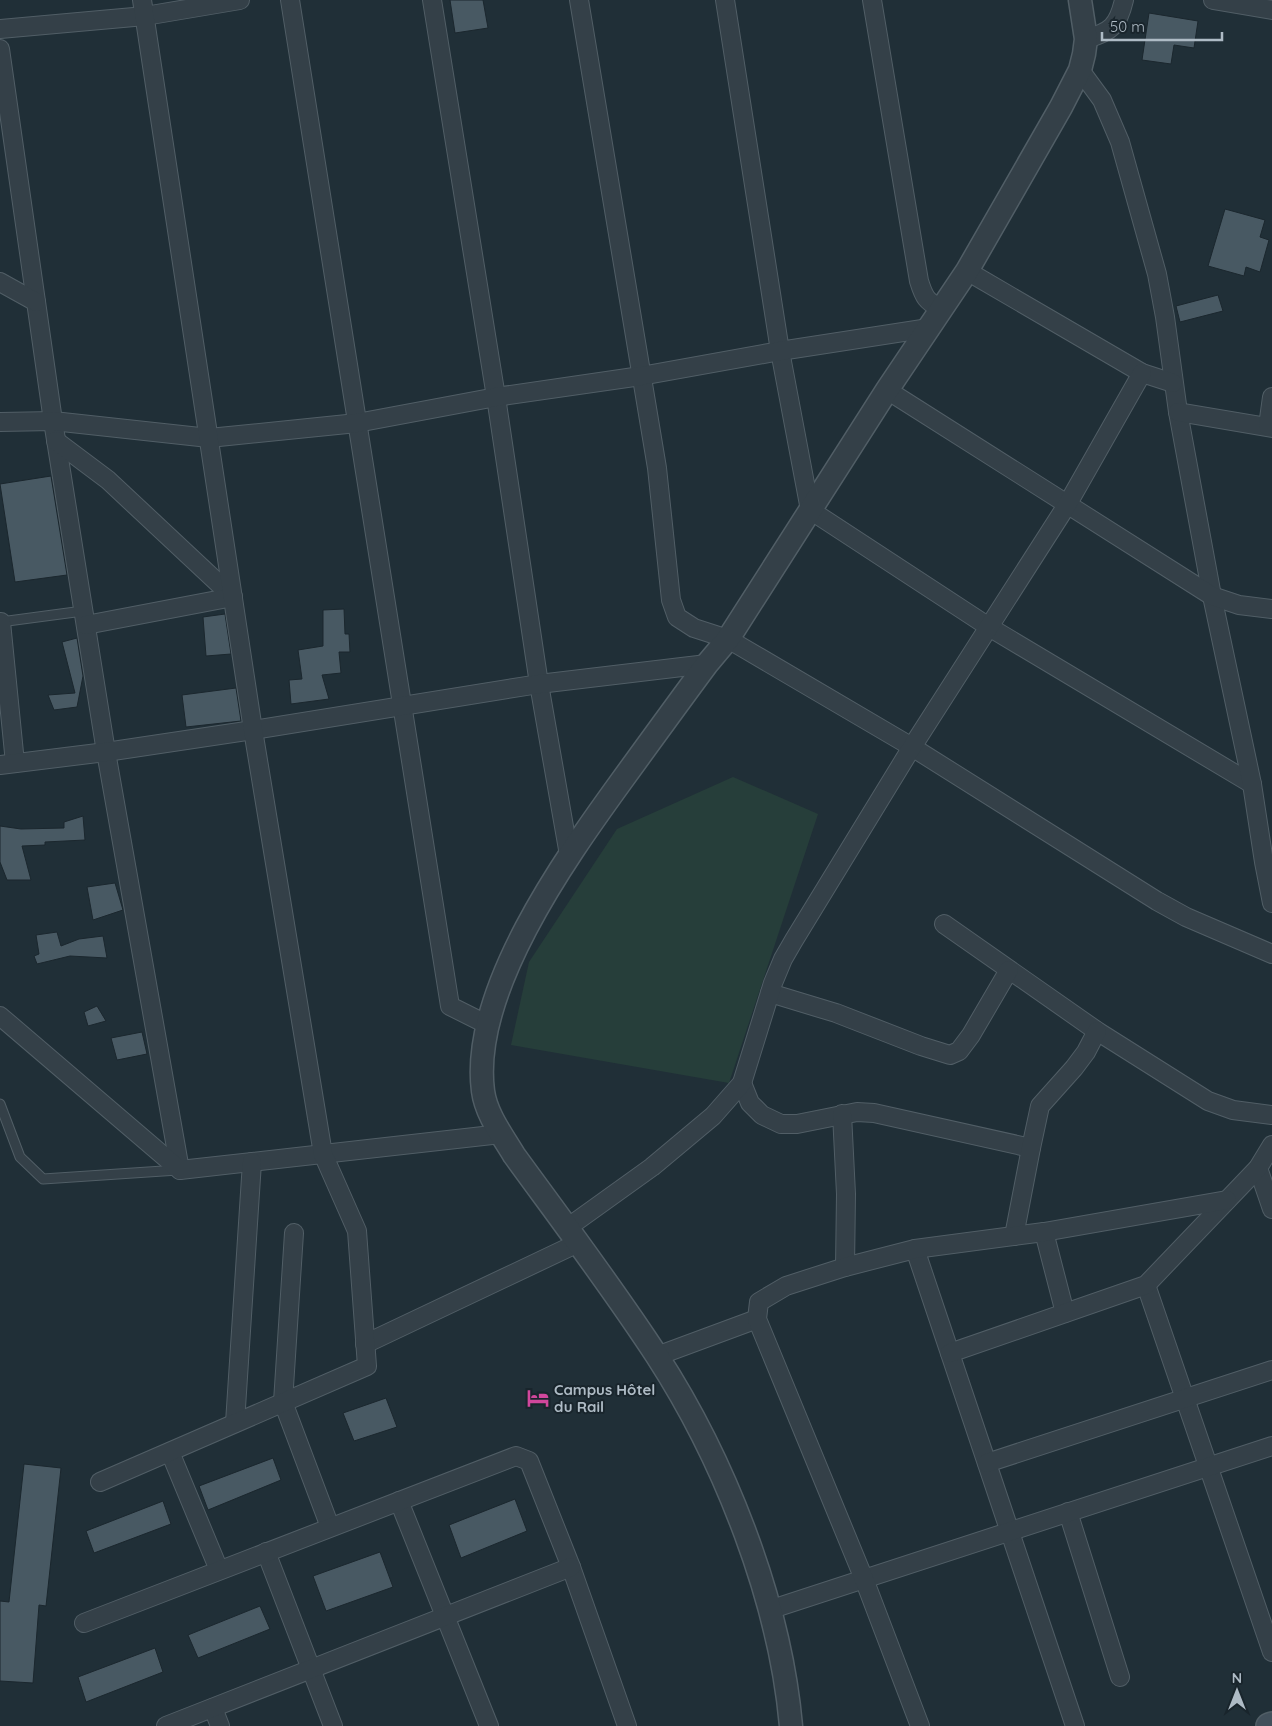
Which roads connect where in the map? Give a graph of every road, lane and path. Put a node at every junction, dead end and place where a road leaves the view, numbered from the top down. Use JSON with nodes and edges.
{"nodes":[{"id":1,"x":240,"y":0,"type":"edge"},
{"id":2,"x":290,"y":0,"type":"edge"},
{"id":3,"x":432,"y":0,"type":"edge"},
{"id":4,"x":579,"y":0,"type":"edge"},
{"id":5,"x":725,"y":0,"type":"edge"},
{"id":6,"x":872,"y":0,"type":"edge"},
{"id":7,"x":1080,"y":0,"type":"edge"},
{"id":8,"x":1124,"y":0,"type":"edge"},
{"id":9,"x":1213,"y":0,"type":"edge"},
{"id":10,"x":144,"y":8,"type":"edge"},
{"id":11,"x":1272,"y":10,"type":"edge"},
{"id":12,"x":0,"y":30,"type":"edge"},
{"id":13,"x":1086,"y":38,"type":"junction"},
{"id":14,"x":0,"y":49,"type":"edge"},
{"id":15,"x":1080,"y":70,"type":"junction"},
{"id":16,"x":6,"y":132,"type":"edge"},
{"id":17,"x":967,"y":271,"type":"junction"},
{"id":18,"x":0,"y":282,"type":"edge"},
{"id":19,"x":36,"y":302,"type":"junction"},
{"id":20,"x":941,"y":309,"type":"junction"},
{"id":21,"x":929,"y":328,"type":"junction"},
{"id":22,"x":780,"y":351,"type":"junction"},
{"id":23,"x":1142,"y":373,"type":"junction"},
{"id":24,"x":641,"y":376,"type":"junction"},
{"id":25,"x":1174,"y":383,"type":"junction"},
{"id":26,"x":887,"y":390,"type":"junction"},
{"id":27,"x":496,"y":397,"type":"junction"},
{"id":28,"x":1272,"y":397,"type":"edge"},
{"id":29,"x":1178,"y":412,"type":"junction"},
{"id":30,"x":53,"y":421,"type":"junction"},
{"id":31,"x":0,"y":422,"type":"edge"},
{"id":32,"x":357,"y":423,"type":"junction"},
{"id":33,"x":1270,"y":427,"type":"edge"},
{"id":34,"x":209,"y":438,"type":"junction"},
{"id":35,"x":56,"y":441,"type":"junction"},
{"id":36,"x":1067,"y":505,"type":"junction"},
{"id":37,"x":810,"y":510,"type":"junction"},
{"id":38,"x":1212,"y":596,"type":"junction"},
{"id":39,"x":233,"y":597,"type":"junction"},
{"id":40,"x":1272,"y":609,"type":"edge"},
{"id":41,"x":85,"y":618,"type":"junction"},
{"id":42,"x":0,"y":622,"type":"edge"},
{"id":43,"x":989,"y":627,"type":"junction"},
{"id":44,"x":728,"y":639,"type":"junction"},
{"id":45,"x":707,"y":664,"type":"junction"},
{"id":46,"x":539,"y":684,"type":"junction"},
{"id":47,"x":402,"y":706,"type":"junction"},
{"id":48,"x":253,"y":730,"type":"junction"},
{"id":49,"x":912,"y":747,"type":"junction"},
{"id":50,"x":106,"y":752,"type":"junction"},
{"id":51,"x":8,"y":764,"type":"edge"},
{"id":52,"x":1252,"y":784,"type":"junction"},
{"id":53,"x":569,"y":855,"type":"junction"},
{"id":54,"x":1272,"y":903,"type":"edge"},
{"id":55,"x":944,"y":924,"type":"dead end"},
{"id":56,"x":1272,"y":954,"type":"edge"},
{"id":57,"x":1009,"y":970,"type":"junction"},
{"id":58,"x":770,"y":994,"type":"junction"},
{"id":59,"x":0,"y":1016,"type":"edge"},
{"id":60,"x":488,"y":1025,"type":"junction"},
{"id":61,"x":1097,"y":1031,"type":"junction"},
{"id":62,"x":742,"y":1083,"type":"junction"},
{"id":63,"x":0,"y":1104,"type":"edge"},
{"id":64,"x":842,"y":1114,"type":"junction"},
{"id":65,"x":1272,"y":1115,"type":"edge"},
{"id":66,"x":501,"y":1134,"type":"junction"},
{"id":67,"x":1272,"y":1145,"type":"edge"},
{"id":68,"x":1031,"y":1148,"type":"junction"},
{"id":69,"x":322,"y":1154,"type":"junction"},
{"id":70,"x":252,"y":1162,"type":"junction"},
{"id":71,"x":1258,"y":1168,"type":"junction"},
{"id":72,"x":180,"y":1170,"type":"junction"},
{"id":73,"x":1227,"y":1200,"type":"junction"},
{"id":74,"x":1272,"y":1209,"type":"edge"},
{"id":75,"x":1044,"y":1232,"type":"junction"},
{"id":76,"x":294,"y":1233,"type":"dead end"},
{"id":77,"x":573,"y":1236,"type":"junction"},
{"id":78,"x":1014,"y":1236,"type":"junction"},
{"id":79,"x":915,"y":1248,"type":"junction"},
{"id":80,"x":845,"y":1267,"type":"junction"},
{"id":81,"x":1146,"y":1285,"type":"junction"},
{"id":82,"x":1065,"y":1313,"type":"junction"},
{"id":83,"x":757,"y":1319,"type":"junction"},
{"id":84,"x":365,"y":1344,"type":"junction"},
{"id":85,"x":950,"y":1353,"type":"junction"},
{"id":86,"x":657,"y":1356,"type":"junction"},
{"id":87,"x":1272,"y":1370,"type":"edge"},
{"id":88,"x":1185,"y":1398,"type":"junction"},
{"id":89,"x":284,"y":1402,"type":"junction"},
{"id":90,"x":235,"y":1423,"type":"junction"},
{"id":91,"x":1272,"y":1446,"type":"edge"},
{"id":92,"x":170,"y":1452,"type":"junction"},
{"id":93,"x":987,"y":1463,"type":"junction"},
{"id":94,"x":1208,"y":1466,"type":"junction"},
{"id":95,"x":100,"y":1482,"type":"dead end"},
{"id":96,"x":399,"y":1501,"type":"junction"},
{"id":97,"x":1068,"y":1512,"type":"junction"},
{"id":98,"x":330,"y":1527,"type":"junction"},
{"id":99,"x":1010,"y":1531,"type":"junction"},
{"id":100,"x":266,"y":1552,"type":"junction"},
{"id":101,"x":571,"y":1567,"type":"junction"},
{"id":102,"x":219,"y":1570,"type":"junction"},
{"id":103,"x":864,"y":1579,"type":"junction"},
{"id":104,"x":770,"y":1610,"type":"junction"},
{"id":105,"x":445,"y":1617,"type":"junction"},
{"id":106,"x":84,"y":1622,"type":"dead end"},
{"id":107,"x":1267,"y":1622,"type":"edge"},
{"id":108,"x":1272,"y":1652,"type":"edge"},
{"id":109,"x":311,"y":1669,"type":"junction"},
{"id":110,"x":1120,"y":1676,"type":"dead end"},
{"id":111,"x":213,"y":1708,"type":"junction"},
{"id":112,"x":166,"y":1726,"type":"edge"},
{"id":113,"x":220,"y":1726,"type":"edge"},
{"id":114,"x":333,"y":1726,"type":"edge"},
{"id":115,"x":489,"y":1726,"type":"edge"},
{"id":116,"x":627,"y":1726,"type":"edge"},
{"id":117,"x":791,"y":1726,"type":"edge"},
{"id":118,"x":920,"y":1726,"type":"edge"},
{"id":119,"x":1075,"y":1726,"type":"edge"}],
"edges":[{"from":1,"to":10,"type":"street"},
{"from":2,"to":32,"type":"street"},
{"from":3,"to":27,"type":"street"},
{"from":4,"to":24,"type":"street"},
{"from":5,"to":22,"type":"street"},
{"from":6,"to":20,"type":"street"},
{"from":7,"to":13,"type":"street"},
{"from":8,"to":13,"type":"street"},
{"from":9,"to":11,"type":"street"},
{"from":10,"to":12,"type":"street"},
{"from":10,"to":34,"type":"street"},
{"from":13,"to":15,"type":"street"},
{"from":14,"to":16,"type":"street"},
{"from":15,"to":17,"type":"street"},
{"from":15,"to":25,"type":"street"},
{"from":16,"to":19,"type":"street"},
{"from":17,"to":20,"type":"street"},
{"from":17,"to":23,"type":"street"},
{"from":18,"to":19,"type":"street"},
{"from":19,"to":30,"type":"street"},
{"from":20,"to":21,"type":"street"},
{"from":21,"to":22,"type":"street"},
{"from":21,"to":26,"type":"street"},
{"from":22,"to":24,"type":"street"},
{"from":22,"to":37,"type":"street"},
{"from":23,"to":25,"type":"street"},
{"from":23,"to":36,"type":"street"},
{"from":24,"to":27,"type":"street"},
{"from":24,"to":44,"type":"street"},
{"from":25,"to":29,"type":"street"},
{"from":26,"to":36,"type":"street"},
{"from":26,"to":37,"type":"street"},
{"from":27,"to":32,"type":"street"},
{"from":27,"to":46,"type":"street"},
{"from":28,"to":33,"type":"street"},
{"from":29,"to":33,"type":"street"},
{"from":29,"to":38,"type":"street"},
{"from":30,"to":31,"type":"street"},
{"from":30,"to":34,"type":"street"},
{"from":30,"to":35,"type":"street"},
{"from":32,"to":34,"type":"street"},
{"from":32,"to":47,"type":"street"},
{"from":34,"to":39,"type":"street"},
{"from":35,"to":39,"type":"street"},
{"from":35,"to":41,"type":"street"},
{"from":36,"to":38,"type":"street"},
{"from":36,"to":43,"type":"street"},
{"from":37,"to":43,"type":"street"},
{"from":37,"to":44,"type":"street"},
{"from":38,"to":40,"type":"street"},
{"from":38,"to":52,"type":"street"},
{"from":39,"to":41,"type":"street"},
{"from":39,"to":48,"type":"street"},
{"from":41,"to":42,"type":"lane"},
{"from":41,"to":50,"type":"street"},
{"from":42,"to":51,"type":"street"},
{"from":43,"to":49,"type":"street"},
{"from":43,"to":52,"type":"street"},
{"from":44,"to":45,"type":"street"},
{"from":44,"to":49,"type":"street"},
{"from":45,"to":46,"type":"street"},
{"from":45,"to":53,"type":"street"},
{"from":46,"to":47,"type":"street"},
{"from":46,"to":53,"type":"street"},
{"from":47,"to":48,"type":"street"},
{"from":47,"to":60,"type":"street"},
{"from":48,"to":50,"type":"street"},
{"from":48,"to":69,"type":"street"},
{"from":49,"to":56,"type":"street"},
{"from":49,"to":58,"type":"street"},
{"from":50,"to":51,"type":"street"},
{"from":50,"to":72,"type":"street"},
{"from":52,"to":54,"type":"street"},
{"from":53,"to":60,"type":"street"},
{"from":55,"to":57,"type":"street"},
{"from":57,"to":58,"type":"street"},
{"from":57,"to":61,"type":"street"},
{"from":58,"to":62,"type":"street"},
{"from":59,"to":72,"type":"street"},
{"from":60,"to":66,"type":"street"},
{"from":61,"to":65,"type":"street"},
{"from":61,"to":68,"type":"street"},
{"from":62,"to":64,"type":"street"},
{"from":62,"to":77,"type":"street"},
{"from":63,"to":72,"type":"lane"},
{"from":64,"to":68,"type":"street"},
{"from":64,"to":80,"type":"street"},
{"from":66,"to":69,"type":"street"},
{"from":66,"to":77,"type":"street"},
{"from":67,"to":71,"type":"street"},
{"from":68,"to":78,"type":"street"},
{"from":69,"to":70,"type":"street"},
{"from":69,"to":84,"type":"street"},
{"from":70,"to":72,"type":"street"},
{"from":70,"to":90,"type":"street"},
{"from":71,"to":73,"type":"street"},
{"from":71,"to":74,"type":"street"},
{"from":73,"to":75,"type":"street"},
{"from":73,"to":81,"type":"street"},
{"from":75,"to":78,"type":"street"},
{"from":75,"to":82,"type":"street"},
{"from":76,"to":89,"type":"street"},
{"from":77,"to":84,"type":"street"},
{"from":77,"to":86,"type":"street"},
{"from":78,"to":79,"type":"street"},
{"from":79,"to":80,"type":"street"},
{"from":79,"to":85,"type":"street"},
{"from":80,"to":83,"type":"street"},
{"from":81,"to":82,"type":"street"},
{"from":81,"to":88,"type":"street"},
{"from":82,"to":85,"type":"street"},
{"from":83,"to":86,"type":"street"},
{"from":83,"to":103,"type":"street"},
{"from":84,"to":89,"type":"street"},
{"from":85,"to":93,"type":"street"},
{"from":86,"to":104,"type":"street"},
{"from":87,"to":88,"type":"street"},
{"from":88,"to":93,"type":"street"},
{"from":88,"to":94,"type":"street"},
{"from":89,"to":90,"type":"street"},
{"from":89,"to":98,"type":"street"},
{"from":90,"to":92,"type":"street"},
{"from":91,"to":94,"type":"street"},
{"from":92,"to":95,"type":"street"},
{"from":92,"to":102,"type":"street"},
{"from":93,"to":99,"type":"street"},
{"from":94,"to":97,"type":"street"},
{"from":94,"to":107,"type":"street"},
{"from":96,"to":98,"type":"street"},
{"from":96,"to":101,"type":"street"},
{"from":96,"to":105,"type":"street"},
{"from":97,"to":99,"type":"street"},
{"from":97,"to":110,"type":"street"},
{"from":98,"to":100,"type":"street"},
{"from":99,"to":103,"type":"street"},
{"from":99,"to":119,"type":"street"},
{"from":100,"to":102,"type":"street"},
{"from":100,"to":109,"type":"street"},
{"from":101,"to":105,"type":"street"},
{"from":101,"to":116,"type":"street"},
{"from":102,"to":106,"type":"street"},
{"from":103,"to":104,"type":"street"},
{"from":103,"to":118,"type":"street"},
{"from":104,"to":117,"type":"street"},
{"from":105,"to":109,"type":"street"},
{"from":105,"to":115,"type":"street"},
{"from":107,"to":108,"type":"street"},
{"from":109,"to":111,"type":"street"},
{"from":109,"to":114,"type":"street"},
{"from":111,"to":112,"type":"street"},
{"from":111,"to":113,"type":"street"}]}
